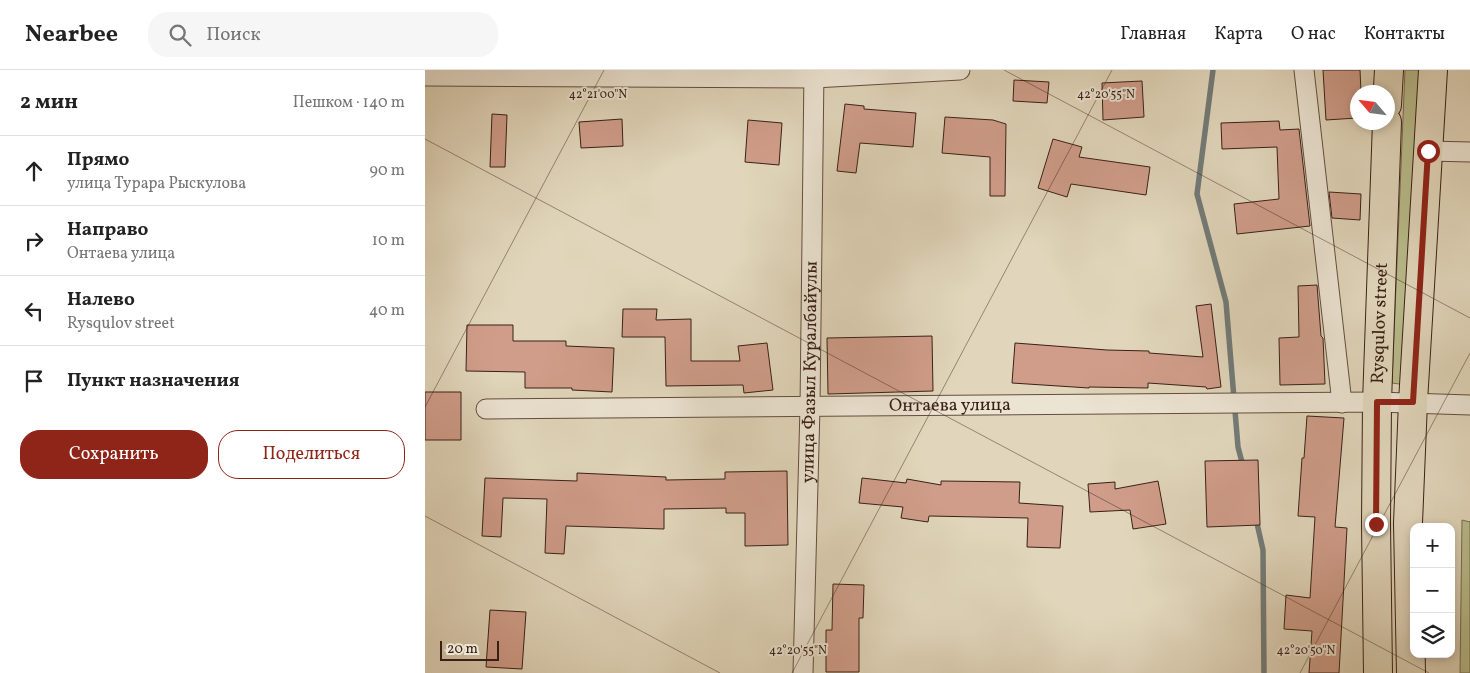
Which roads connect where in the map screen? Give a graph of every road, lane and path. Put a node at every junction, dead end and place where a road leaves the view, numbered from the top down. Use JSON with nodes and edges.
{"nodes":[{"id":1,"x":960,"y":70,"type":"edge"},
{"id":2,"x":1304,"y":70,"type":"edge"},
{"id":3,"x":1389,"y":70,"type":"edge"},
{"id":4,"x":1433,"y":70,"type":"edge"},
{"id":5,"x":814,"y":74,"type":"edge"},
{"id":6,"x":425,"y":76,"type":"edge"},
{"id":7,"x":1388,"y":85,"type":"edge"},
{"id":8,"x":1387,"y":130,"type":"edge"},
{"id":9,"x":1428,"y":151,"type":"junction"},
{"id":10,"x":1470,"y":152,"type":"edge"},
{"id":11,"x":1377,"y":402,"type":"junction"},
{"id":12,"x":1413,"y":402,"type":"junction"},
{"id":13,"x":1342,"y":403,"type":"junction"},
{"id":14,"x":1470,"y":404,"type":"edge"},
{"id":15,"x":810,"y":407,"type":"junction"},
{"id":16,"x":486,"y":409,"type":"dead end"},
{"id":17,"x":803,"y":673,"type":"edge"},
{"id":18,"x":1378,"y":673,"type":"edge"},
{"id":19,"x":1411,"y":673,"type":"edge"}],
"edges":[{"from":1,"to":5,"type":"street"},
{"from":2,"to":13,"type":"street"},
{"from":3,"to":7,"type":"main road"},
{"from":4,"to":9,"type":"main road"},
{"from":5,"to":6,"type":"street"},
{"from":5,"to":15,"type":"street","name":"улица Фазыл Куралбайулы"},
{"from":8,"to":11,"type":"main road","name":"Rysqulov street"},
{"from":9,"to":10,"type":"street"},
{"from":9,"to":12,"type":"main road"},
{"from":11,"to":12,"type":"street","name":"Онтаева улица"},
{"from":11,"to":13,"type":"street","name":"Онтаева улица"},
{"from":11,"to":18,"type":"main road","name":"Rysqulov street"},
{"from":12,"to":14,"type":"street","name":"Онтаева улица"},
{"from":12,"to":19,"type":"main road"},
{"from":13,"to":15,"type":"street","name":"Онтаева улица"},
{"from":15,"to":16,"type":"street","name":"Онтаева улица"},
{"from":15,"to":17,"type":"street","name":"улица Фазыл Куралбайулы"}]}
